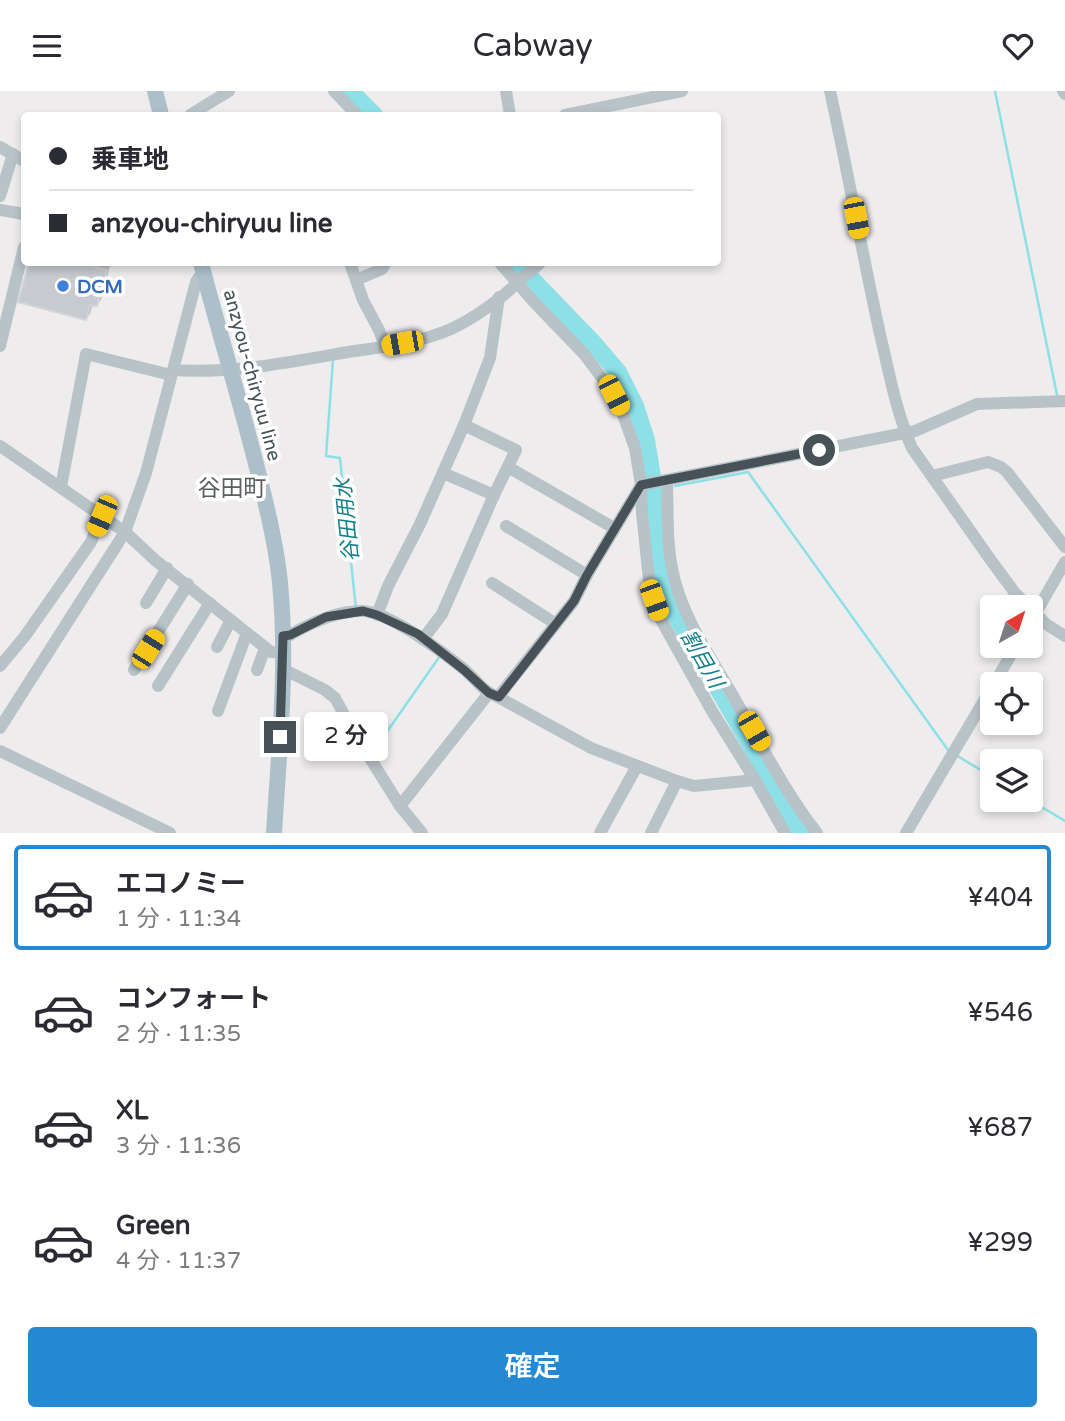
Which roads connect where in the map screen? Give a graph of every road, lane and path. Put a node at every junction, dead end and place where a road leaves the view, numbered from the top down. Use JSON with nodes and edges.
{"nodes":[{"id":1,"x":155,"y":91,"type":"edge"},
{"id":2,"x":229,"y":91,"type":"edge"},
{"id":3,"x":334,"y":91,"type":"edge"},
{"id":4,"x":506,"y":91,"type":"edge"},
{"id":5,"x":682,"y":91,"type":"edge"},
{"id":6,"x":830,"y":91,"type":"edge"},
{"id":7,"x":160,"y":112,"type":"edge"},
{"id":8,"x":195,"y":112,"type":"edge"},
{"id":9,"x":354,"y":112,"type":"edge"},
{"id":10,"x":510,"y":112,"type":"edge"},
{"id":11,"x":580,"y":112,"type":"edge"},
{"id":12,"x":0,"y":147,"type":"edge"},
{"id":13,"x":19,"y":157,"type":"edge"},
{"id":14,"x":0,"y":197,"type":"edge"},
{"id":15,"x":0,"y":210,"type":"edge"},
{"id":16,"x":21,"y":214,"type":"edge"},
{"id":17,"x":21,"y":259,"type":"edge"},
{"id":18,"x":351,"y":266,"type":"edge"},
{"id":19,"x":384,"y":266,"type":"edge"},
{"id":20,"x":503,"y":266,"type":"edge"},
{"id":21,"x":537,"y":266,"type":"edge"},
{"id":22,"x":202,"y":267,"type":"edge"},
{"id":23,"x":356,"y":280,"type":"junction"},
{"id":24,"x":519,"y":282,"type":"junction"},
{"id":25,"x":499,"y":297,"type":"junction"},
{"id":26,"x":0,"y":346,"type":"edge"},
{"id":27,"x":385,"y":346,"type":"junction"},
{"id":28,"x":231,"y":369,"type":"junction"},
{"id":29,"x":172,"y":373,"type":"junction"},
{"id":30,"x":1065,"y":401,"type":"edge"},
{"id":31,"x":464,"y":425,"type":"junction"},
{"id":32,"x":906,"y":433,"type":"junction"},
{"id":33,"x":0,"y":446,"type":"edge"},
{"id":34,"x":508,"y":467,"type":"junction"},
{"id":35,"x":443,"y":473,"type":"junction"},
{"id":36,"x":933,"y":476,"type":"junction"},
{"id":37,"x":667,"y":480,"type":"junction"},
{"id":38,"x":641,"y":485,"type":"junction"},
{"id":39,"x":61,"y":487,"type":"junction"},
{"id":40,"x":494,"y":495,"type":"junction"},
{"id":41,"x":102,"y":516,"type":"junction"},
{"id":42,"x":506,"y":526,"type":"dead end"},
{"id":43,"x":614,"y":528,"type":"junction"},
{"id":44,"x":125,"y":533,"type":"junction"},
{"id":45,"x":1065,"y":547,"type":"edge"},
{"id":46,"x":1065,"y":562,"type":"edge"},
{"id":47,"x":167,"y":568,"type":"junction"},
{"id":48,"x":587,"y":575,"type":"junction"},
{"id":49,"x":492,"y":583,"type":"dead end"},
{"id":50,"x":188,"y":584,"type":"junction"},
{"id":51,"x":1017,"y":595,"type":"edge"},
{"id":52,"x":1043,"y":595,"type":"edge"},
{"id":53,"x":146,"y":603,"type":"dead end"},
{"id":54,"x":210,"y":603,"type":"junction"},
{"id":55,"x":377,"y":615,"type":"junction"},
{"id":56,"x":231,"y":620,"type":"junction"},
{"id":57,"x":1043,"y":622,"type":"edge"},
{"id":58,"x":556,"y":624,"type":"junction"},
{"id":59,"x":247,"y":633,"type":"junction"},
{"id":60,"x":283,"y":636,"type":"junction"},
{"id":61,"x":1065,"y":636,"type":"edge"},
{"id":62,"x":423,"y":639,"type":"junction"},
{"id":63,"x":217,"y":647,"type":"dead end"},
{"id":64,"x":265,"y":647,"type":"junction"},
{"id":65,"x":283,"y":661,"type":"junction"},
{"id":66,"x":0,"y":666,"type":"edge"},
{"id":67,"x":134,"y":670,"type":"dead end"},
{"id":68,"x":257,"y":670,"type":"dead end"},
{"id":69,"x":158,"y":686,"type":"dead end"},
{"id":70,"x":494,"y":695,"type":"junction"},
{"id":71,"x":980,"y":707,"type":"edge"},
{"id":72,"x":218,"y":711,"type":"dead end"},
{"id":73,"x":0,"y":728,"type":"edge"},
{"id":74,"x":0,"y":751,"type":"edge"},
{"id":75,"x":637,"y":766,"type":"junction"},
{"id":76,"x":755,"y":780,"type":"junction"},
{"id":77,"x":677,"y":781,"type":"junction"},
{"id":78,"x":400,"y":806,"type":"junction"},
{"id":79,"x":170,"y":833,"type":"edge"},
{"id":80,"x":274,"y":833,"type":"edge"},
{"id":81,"x":422,"y":833,"type":"edge"},
{"id":82,"x":600,"y":833,"type":"edge"},
{"id":83,"x":651,"y":833,"type":"edge"},
{"id":84,"x":785,"y":833,"type":"edge"},
{"id":85,"x":817,"y":833,"type":"edge"},
{"id":86,"x":906,"y":833,"type":"edge"}],
"edges":[{"from":1,"to":7,"type":"main road"},
{"from":2,"to":8,"type":"street"},
{"from":3,"to":9,"type":"street"},
{"from":4,"to":10,"type":"street"},
{"from":5,"to":11,"type":"street"},
{"from":6,"to":32,"type":"street"},
{"from":12,"to":13,"type":"street"},
{"from":13,"to":14,"type":"street"},
{"from":15,"to":16,"type":"street"},
{"from":17,"to":26,"type":"street"},
{"from":18,"to":23,"type":"street"},
{"from":19,"to":23,"type":"street"},
{"from":20,"to":24,"type":"street"},
{"from":21,"to":24,"type":"street"},
{"from":22,"to":28,"type":"main road","name":"anzyou-chiryuu line"},
{"from":22,"to":29,"type":"street"},
{"from":23,"to":27,"type":"street"},
{"from":24,"to":25,"type":"street"},
{"from":24,"to":38,"type":"street"},
{"from":25,"to":27,"type":"street"},
{"from":25,"to":31,"type":"street"},
{"from":27,"to":28,"type":"street"},
{"from":28,"to":29,"type":"street"},
{"from":28,"to":60,"type":"main road","name":"anzyou-chiryuu line"},
{"from":29,"to":39,"type":"street"},
{"from":29,"to":44,"type":"street"},
{"from":30,"to":32,"type":"street"},
{"from":31,"to":34,"type":"street"},
{"from":31,"to":35,"type":"street"},
{"from":32,"to":36,"type":"street"},
{"from":32,"to":37,"type":"street"},
{"from":33,"to":39,"type":"street"},
{"from":34,"to":40,"type":"street"},
{"from":34,"to":43,"type":"street"},
{"from":35,"to":40,"type":"street"},
{"from":35,"to":55,"type":"street"},
{"from":36,"to":45,"type":"street"},
{"from":36,"to":51,"type":"street"},
{"from":37,"to":38,"type":"street"},
{"from":37,"to":85,"type":"street"},
{"from":38,"to":43,"type":"street"},
{"from":38,"to":76,"type":"street"},
{"from":39,"to":41,"type":"street"},
{"from":40,"to":62,"type":"street"},
{"from":41,"to":44,"type":"street"},
{"from":41,"to":66,"type":"street"},
{"from":42,"to":48,"type":"street"},
{"from":43,"to":48,"type":"street"},
{"from":44,"to":47,"type":"street"},
{"from":44,"to":73,"type":"street"},
{"from":46,"to":52,"type":"street"},
{"from":47,"to":50,"type":"street"},
{"from":47,"to":53,"type":"street"},
{"from":48,"to":58,"type":"street"},
{"from":49,"to":58,"type":"street"},
{"from":50,"to":54,"type":"street"},
{"from":50,"to":67,"type":"street"},
{"from":54,"to":56,"type":"street"},
{"from":54,"to":69,"type":"street"},
{"from":55,"to":60,"type":"street"},
{"from":55,"to":62,"type":"street"},
{"from":56,"to":59,"type":"street"},
{"from":56,"to":63,"type":"street"},
{"from":57,"to":61,"type":"street"},
{"from":58,"to":70,"type":"street"},
{"from":59,"to":64,"type":"street"},
{"from":59,"to":72,"type":"street"},
{"from":60,"to":65,"type":"main road","name":"anzyou-chiryuu line"},
{"from":62,"to":70,"type":"street"},
{"from":64,"to":65,"type":"street"},
{"from":64,"to":68,"type":"street"},
{"from":65,"to":78,"type":"street"},
{"from":65,"to":80,"type":"main road","name":"anzyou-chiryuu line"},
{"from":70,"to":75,"type":"street"},
{"from":70,"to":78,"type":"street"},
{"from":71,"to":86,"type":"street"},
{"from":74,"to":79,"type":"street"},
{"from":75,"to":77,"type":"street"},
{"from":75,"to":82,"type":"street"},
{"from":76,"to":77,"type":"street"},
{"from":76,"to":84,"type":"street"},
{"from":77,"to":83,"type":"street"},
{"from":78,"to":81,"type":"street"}]}
